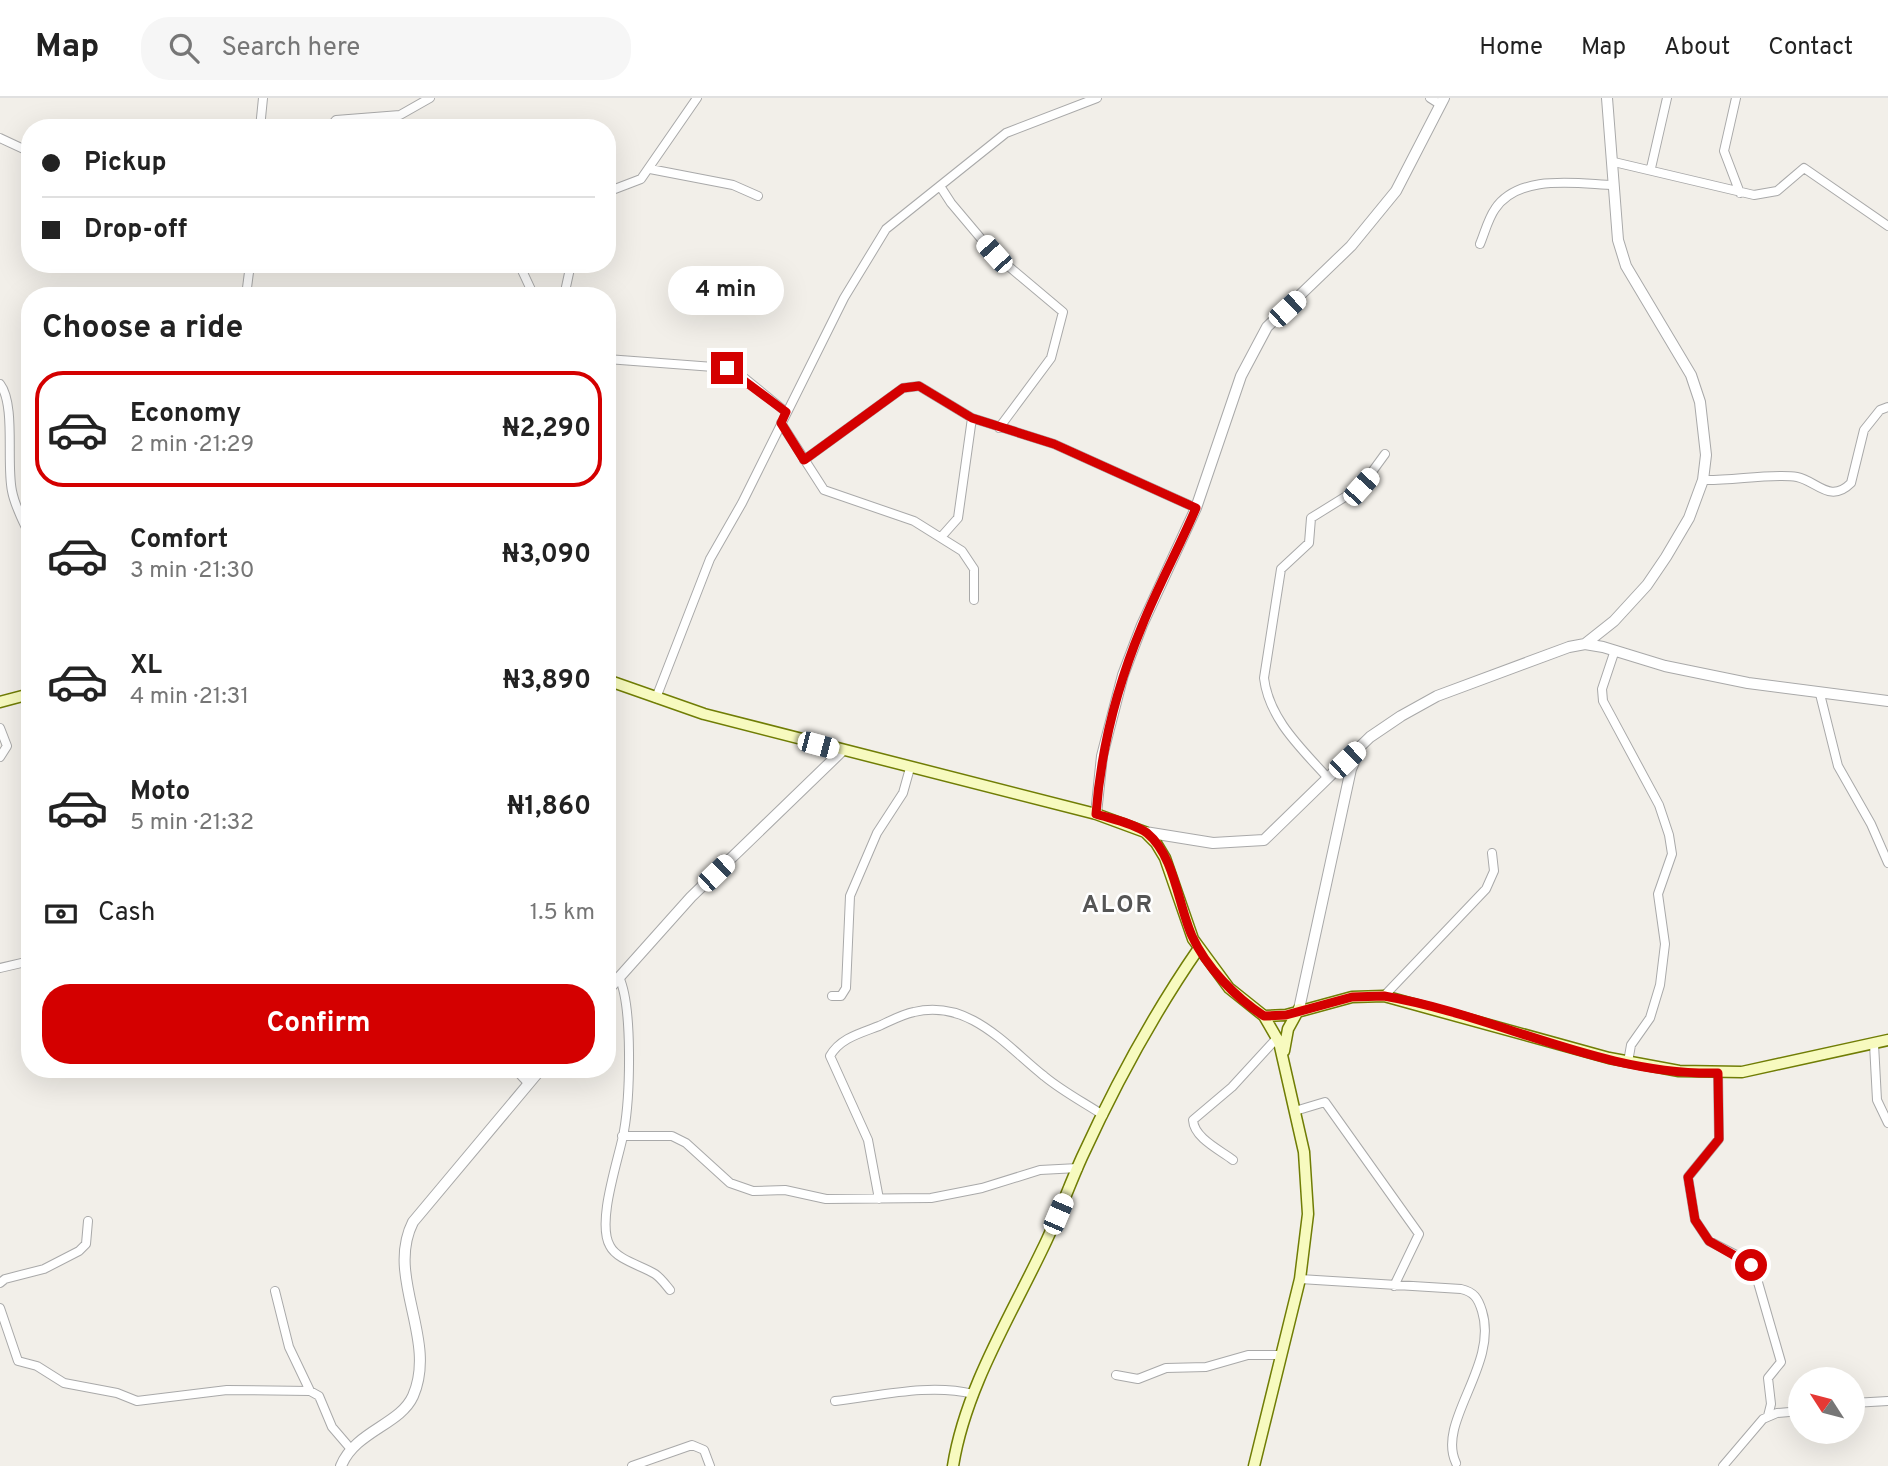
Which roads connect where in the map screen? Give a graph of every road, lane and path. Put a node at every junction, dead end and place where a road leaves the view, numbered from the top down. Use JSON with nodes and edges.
{"nodes":[{"id":1,"x":262,"y":98,"type":"edge"},
{"id":2,"x":430,"y":98,"type":"edge"},
{"id":3,"x":697,"y":98,"type":"edge"},
{"id":4,"x":1097,"y":98,"type":"edge"},
{"id":5,"x":1430,"y":98,"type":"edge"},
{"id":6,"x":1607,"y":98,"type":"edge"},
{"id":7,"x":1667,"y":98,"type":"edge"},
{"id":8,"x":1736,"y":98,"type":"edge"},
{"id":9,"x":1443,"y":102,"type":"edge"},
{"id":10,"x":261,"y":119,"type":"edge"},
{"id":11,"x":349,"y":119,"type":"edge"},
{"id":12,"x":0,"y":138,"type":"edge"},
{"id":13,"x":21,"y":148,"type":"edge"},
{"id":14,"x":1614,"y":162,"type":"junction"},
{"id":15,"x":1651,"y":168,"type":"junction"},
{"id":16,"x":650,"y":169,"type":"junction"},
{"id":17,"x":1614,"y":185,"type":"junction"},
{"id":18,"x":940,"y":186,"type":"junction"},
{"id":19,"x":616,"y":189,"type":"edge"},
{"id":20,"x":1740,"y":193,"type":"junction"},
{"id":21,"x":758,"y":196,"type":"dead end"},
{"id":22,"x":1888,"y":226,"type":"edge"},
{"id":23,"x":1480,"y":244,"type":"dead end"},
{"id":24,"x":616,"y":360,"type":"edge"},
{"id":25,"x":0,"y":384,"type":"edge"},
{"id":26,"x":1888,"y":407,"type":"edge"},
{"id":27,"x":786,"y":412,"type":"junction"},
{"id":28,"x":972,"y":418,"type":"junction"},
{"id":29,"x":781,"y":423,"type":"junction"},
{"id":30,"x":999,"y":428,"type":"junction"},
{"id":31,"x":1385,"y":454,"type":"dead end"},
{"id":32,"x":804,"y":460,"type":"junction"},
{"id":33,"x":1703,"y":480,"type":"junction"},
{"id":34,"x":1196,"y":508,"type":"junction"},
{"id":35,"x":21,"y":514,"type":"edge"},
{"id":36,"x":942,"y":536,"type":"junction"},
{"id":37,"x":974,"y":600,"type":"dead end"},
{"id":38,"x":1585,"y":645,"type":"junction"},
{"id":39,"x":1615,"y":650,"type":"junction"},
{"id":40,"x":616,"y":683,"type":"edge"},
{"id":41,"x":1820,"y":694,"type":"junction"},
{"id":42,"x":21,"y":696,"type":"edge"},
{"id":43,"x":656,"y":698,"type":"junction"},
{"id":44,"x":1888,"y":701,"type":"edge"},
{"id":45,"x":0,"y":702,"type":"edge"},
{"id":46,"x":0,"y":728,"type":"edge"},
{"id":47,"x":1362,"y":746,"type":"junction"},
{"id":48,"x":841,"y":751,"type":"junction"},
{"id":49,"x":0,"y":757,"type":"edge"},
{"id":50,"x":910,"y":768,"type":"junction"},
{"id":51,"x":1337,"y":769,"type":"junction"},
{"id":52,"x":1327,"y":778,"type":"junction"},
{"id":53,"x":1349,"y":779,"type":"junction"},
{"id":54,"x":1096,"y":814,"type":"junction"},
{"id":55,"x":1145,"y":832,"type":"junction"},
{"id":56,"x":1492,"y":853,"type":"dead end"},
{"id":57,"x":1888,"y":863,"type":"edge"},
{"id":58,"x":1199,"y":948,"type":"junction"},
{"id":59,"x":21,"y":963,"type":"edge"},
{"id":60,"x":0,"y":968,"type":"edge"},
{"id":61,"x":619,"y":977,"type":"junction"},
{"id":62,"x":616,"y":980,"type":"edge"},
{"id":63,"x":832,"y":996,"type":"dead end"},
{"id":64,"x":1384,"y":996,"type":"junction"},
{"id":65,"x":1299,"y":1009,"type":"junction"},
{"id":66,"x":1264,"y":1016,"type":"junction"},
{"id":67,"x":1277,"y":1038,"type":"junction"},
{"id":68,"x":1888,"y":1040,"type":"edge"},
{"id":69,"x":1874,"y":1044,"type":"junction"},
{"id":70,"x":1284,"y":1061,"type":"junction"},
{"id":71,"x":1628,"y":1062,"type":"junction"},
{"id":72,"x":1718,"y":1073,"type":"junction"},
{"id":73,"x":523,"y":1078,"type":"edge"},
{"id":74,"x":534,"y":1078,"type":"edge"},
{"id":75,"x":529,"y":1084,"type":"junction"},
{"id":76,"x":1295,"y":1111,"type":"junction"},
{"id":77,"x":1102,"y":1115,"type":"junction"},
{"id":78,"x":1888,"y":1124,"type":"edge"},
{"id":79,"x":622,"y":1136,"type":"junction"},
{"id":80,"x":1233,"y":1160,"type":"dead end"},
{"id":81,"x":1078,"y":1168,"type":"junction"},
{"id":82,"x":879,"y":1199,"type":"junction"},
{"id":83,"x":88,"y":1221,"type":"dead end"},
{"id":84,"x":1300,"y":1279,"type":"junction"},
{"id":85,"x":0,"y":1283,"type":"edge"},
{"id":86,"x":1394,"y":1286,"type":"junction"},
{"id":87,"x":670,"y":1290,"type":"dead end"},
{"id":88,"x":275,"y":1291,"type":"dead end"},
{"id":89,"x":0,"y":1308,"type":"edge"},
{"id":90,"x":1281,"y":1355,"type":"junction"},
{"id":91,"x":1116,"y":1375,"type":"dead end"},
{"id":92,"x":310,"y":1391,"type":"junction"},
{"id":93,"x":973,"y":1394,"type":"junction"},
{"id":94,"x":835,"y":1401,"type":"dead end"},
{"id":95,"x":1888,"y":1401,"type":"edge"},
{"id":96,"x":1866,"y":1403,"type":"edge"},
{"id":97,"x":1788,"y":1413,"type":"edge"},
{"id":98,"x":1768,"y":1416,"type":"junction"},
{"id":99,"x":350,"y":1448,"type":"junction"},
{"id":100,"x":1456,"y":1463,"type":"dead end"},
{"id":101,"x":341,"y":1466,"type":"edge"},
{"id":102,"x":632,"y":1466,"type":"edge"},
{"id":103,"x":709,"y":1466,"type":"edge"},
{"id":104,"x":953,"y":1466,"type":"edge"},
{"id":105,"x":1254,"y":1466,"type":"edge"},
{"id":106,"x":1723,"y":1466,"type":"edge"}],
"edges":[{"from":1,"to":10,"type":"street"},
{"from":2,"to":11,"type":"street"},
{"from":3,"to":16,"type":"street"},
{"from":4,"to":18,"type":"street"},
{"from":5,"to":9,"type":"street"},
{"from":6,"to":14,"type":"street"},
{"from":7,"to":15,"type":"street"},
{"from":8,"to":20,"type":"street"},
{"from":9,"to":34,"type":"street"},
{"from":12,"to":13,"type":"street"},
{"from":14,"to":15,"type":"street"},
{"from":14,"to":17,"type":"street"},
{"from":15,"to":20,"type":"street"},
{"from":16,"to":19,"type":"street"},
{"from":16,"to":21,"type":"street"},
{"from":17,"to":23,"type":"street"},
{"from":17,"to":33,"type":"street"},
{"from":18,"to":27,"type":"street"},
{"from":18,"to":30,"type":"street"},
{"from":20,"to":22,"type":"street"},
{"from":24,"to":27,"type":"street"},
{"from":25,"to":35,"type":"street"},
{"from":26,"to":33,"type":"street"},
{"from":27,"to":29,"type":"street"},
{"from":28,"to":30,"type":"street"},
{"from":28,"to":32,"type":"street"},
{"from":28,"to":36,"type":"street"},
{"from":29,"to":32,"type":"street"},
{"from":29,"to":43,"type":"street"},
{"from":30,"to":34,"type":"street"},
{"from":31,"to":52,"type":"street"},
{"from":32,"to":36,"type":"street"},
{"from":33,"to":38,"type":"street"},
{"from":34,"to":54,"type":"street"},
{"from":36,"to":37,"type":"street"},
{"from":38,"to":39,"type":"street"},
{"from":38,"to":47,"type":"street"},
{"from":39,"to":41,"type":"street"},
{"from":39,"to":71,"type":"street"},
{"from":40,"to":43,"type":"main road"},
{"from":41,"to":44,"type":"street"},
{"from":41,"to":57,"type":"street"},
{"from":42,"to":45,"type":"main road"},
{"from":43,"to":48,"type":"main road"},
{"from":46,"to":49,"type":"street"},
{"from":47,"to":51,"type":"street"},
{"from":47,"to":53,"type":"street"},
{"from":48,"to":50,"type":"main road"},
{"from":48,"to":61,"type":"street"},
{"from":50,"to":54,"type":"main road"},
{"from":50,"to":63,"type":"street"},
{"from":51,"to":52,"type":"street"},
{"from":51,"to":53,"type":"street"},
{"from":52,"to":55,"type":"street"},
{"from":53,"to":65,"type":"street"},
{"from":54,"to":55,"type":"main road"},
{"from":55,"to":58,"type":"main road"},
{"from":56,"to":64,"type":"street"},
{"from":58,"to":66,"type":"main road"},
{"from":58,"to":77,"type":"main road"},
{"from":59,"to":60,"type":"street"},
{"from":61,"to":62,"type":"street"},
{"from":61,"to":79,"type":"street"},
{"from":64,"to":65,"type":"main road"},
{"from":64,"to":71,"type":"main road"},
{"from":65,"to":66,"type":"main road"},
{"from":65,"to":70,"type":"main road"},
{"from":66,"to":67,"type":"main road"},
{"from":67,"to":70,"type":"main road"},
{"from":67,"to":80,"type":"street"},
{"from":68,"to":69,"type":"main road"},
{"from":69,"to":72,"type":"main road"},
{"from":69,"to":78,"type":"street"},
{"from":70,"to":76,"type":"main road"},
{"from":71,"to":72,"type":"main road"},
{"from":72,"to":98,"type":"street"},
{"from":73,"to":75,"type":"street"},
{"from":74,"to":75,"type":"street"},
{"from":75,"to":99,"type":"street"},
{"from":76,"to":84,"type":"main road"},
{"from":76,"to":86,"type":"street"},
{"from":77,"to":81,"type":"main road"},
{"from":77,"to":82,"type":"street"},
{"from":79,"to":82,"type":"street"},
{"from":79,"to":87,"type":"street"},
{"from":81,"to":82,"type":"street"},
{"from":81,"to":93,"type":"main road"},
{"from":83,"to":85,"type":"street"},
{"from":84,"to":86,"type":"street"},
{"from":84,"to":90,"type":"main road"},
{"from":86,"to":100,"type":"street"},
{"from":88,"to":92,"type":"street"},
{"from":89,"to":92,"type":"street"},
{"from":90,"to":91,"type":"street"},
{"from":90,"to":105,"type":"main road"},
{"from":92,"to":99,"type":"street"},
{"from":93,"to":94,"type":"street"},
{"from":93,"to":104,"type":"main road"},
{"from":95,"to":96,"type":"street"},
{"from":97,"to":98,"type":"street"},
{"from":98,"to":106,"type":"street"},
{"from":99,"to":101,"type":"street"},
{"from":102,"to":103,"type":"street"}]}
